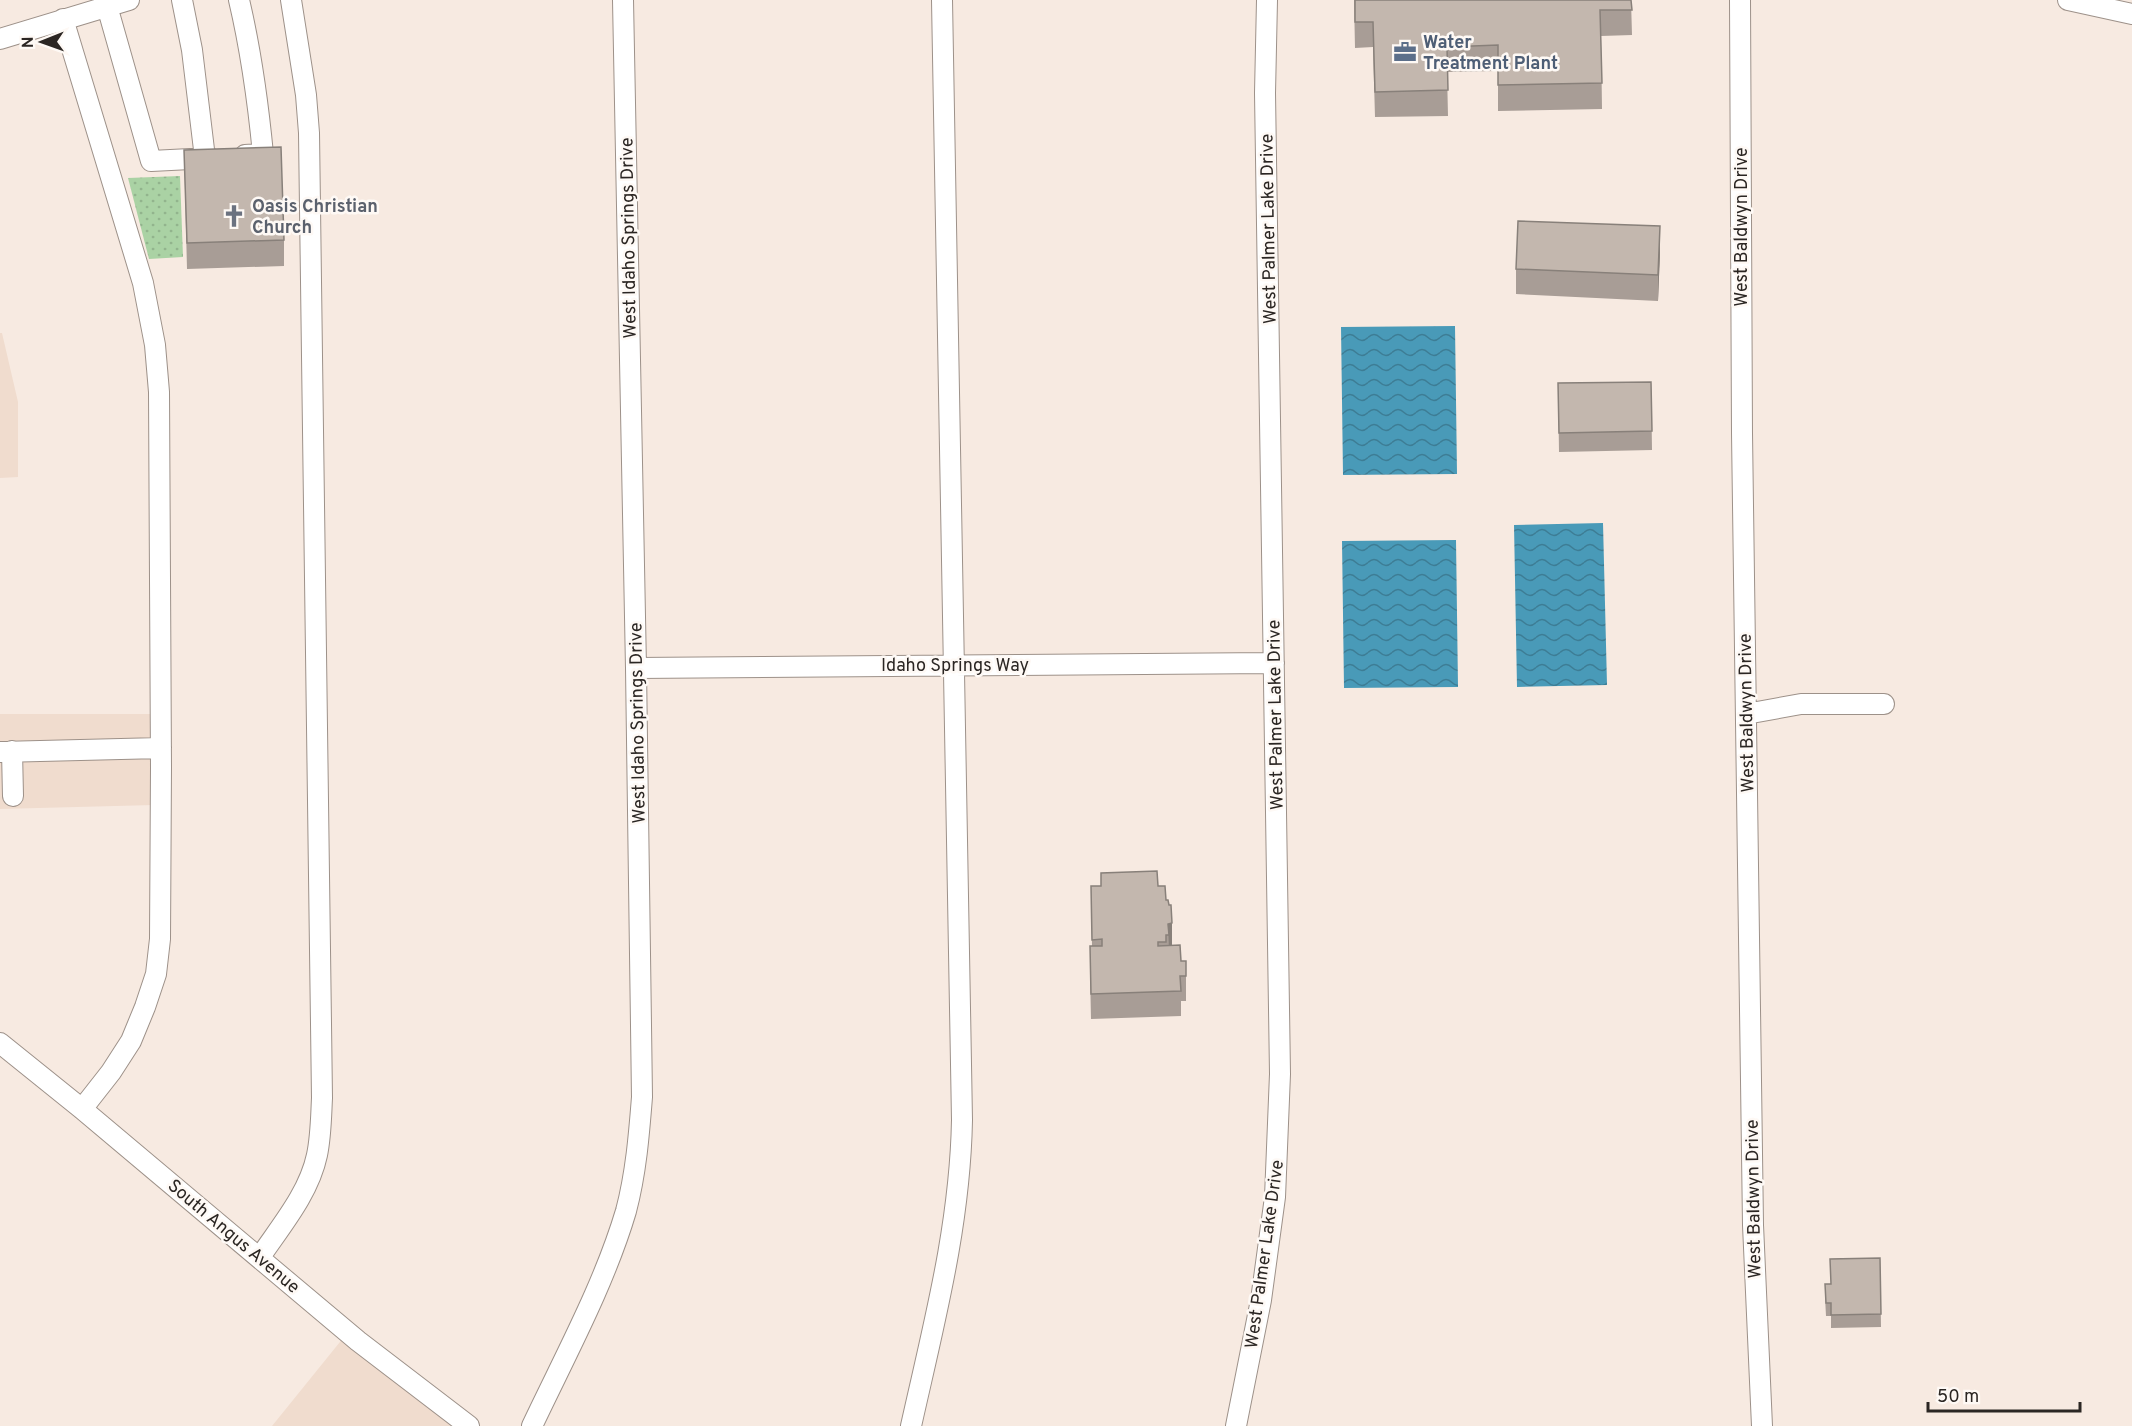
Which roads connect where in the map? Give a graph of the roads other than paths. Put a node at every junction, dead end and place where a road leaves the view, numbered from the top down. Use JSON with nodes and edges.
{"nodes":[{"id":1,"x":129,"y":0,"type":"edge"},
{"id":2,"x":182,"y":0,"type":"edge"},
{"id":3,"x":239,"y":0,"type":"edge"},
{"id":4,"x":291,"y":0,"type":"edge"},
{"id":5,"x":623,"y":0,"type":"edge"},
{"id":6,"x":942,"y":0,"type":"edge"},
{"id":7,"x":1267,"y":0,"type":"edge"},
{"id":8,"x":1740,"y":0,"type":"edge"},
{"id":9,"x":2068,"y":0,"type":"edge"},
{"id":10,"x":107,"y":6,"type":"junction"},
{"id":11,"x":2132,"y":14,"type":"edge"},
{"id":12,"x":63,"y":19,"type":"junction"},
{"id":13,"x":0,"y":39,"type":"edge"},
{"id":14,"x":205,"y":158,"type":"junction"},
{"id":15,"x":1274,"y":663,"type":"junction"},
{"id":16,"x":953,"y":665,"type":"junction"},
{"id":17,"x":636,"y":668,"type":"junction"},
{"id":18,"x":1884,"y":704,"type":"dead end"},
{"id":19,"x":1746,"y":714,"type":"junction"},
{"id":20,"x":161,"y":748,"type":"junction"},
{"id":21,"x":6,"y":752,"type":"edge"},
{"id":22,"x":13,"y":796,"type":"dead end"},
{"id":23,"x":0,"y":1043,"type":"edge"},
{"id":24,"x":82,"y":1109,"type":"junction"},
{"id":25,"x":260,"y":1257,"type":"junction"},
{"id":26,"x":469,"y":1426,"type":"edge"},
{"id":27,"x":532,"y":1426,"type":"edge"},
{"id":28,"x":911,"y":1426,"type":"edge"},
{"id":29,"x":1236,"y":1426,"type":"edge"},
{"id":30,"x":1762,"y":1426,"type":"edge"}],
"edges":[{"from":1,"to":10,"type":"street"},
{"from":2,"to":14,"type":"street"},
{"from":3,"to":14,"type":"street"},
{"from":4,"to":25,"type":"street"},
{"from":5,"to":17,"type":"street","name":"West Idaho Springs Drive"},
{"from":6,"to":16,"type":"street"},
{"from":7,"to":15,"type":"street","name":"West Palmer Lake Drive"},
{"from":8,"to":19,"type":"street","name":"West Baldwyn Drive"},
{"from":9,"to":11,"type":"street"},
{"from":10,"to":12,"type":"street"},
{"from":10,"to":14,"type":"street"},
{"from":12,"to":13,"type":"street"},
{"from":12,"to":20,"type":"street"},
{"from":15,"to":16,"type":"street","name":"Idaho Springs Way"},
{"from":15,"to":29,"type":"street","name":"West Palmer Lake Drive"},
{"from":16,"to":17,"type":"street","name":"Idaho Springs Way"},
{"from":16,"to":28,"type":"street"},
{"from":17,"to":27,"type":"street","name":"West Idaho Springs Drive"},
{"from":18,"to":19,"type":"street"},
{"from":19,"to":30,"type":"street","name":"West Baldwyn Drive"},
{"from":20,"to":21,"type":"street"},
{"from":20,"to":24,"type":"street"},
{"from":21,"to":22,"type":"street"},
{"from":23,"to":24,"type":"street","name":"South Angus Avenue"},
{"from":24,"to":25,"type":"street","name":"South Angus Avenue"},
{"from":25,"to":26,"type":"street","name":"South Angus Avenue"}]}
